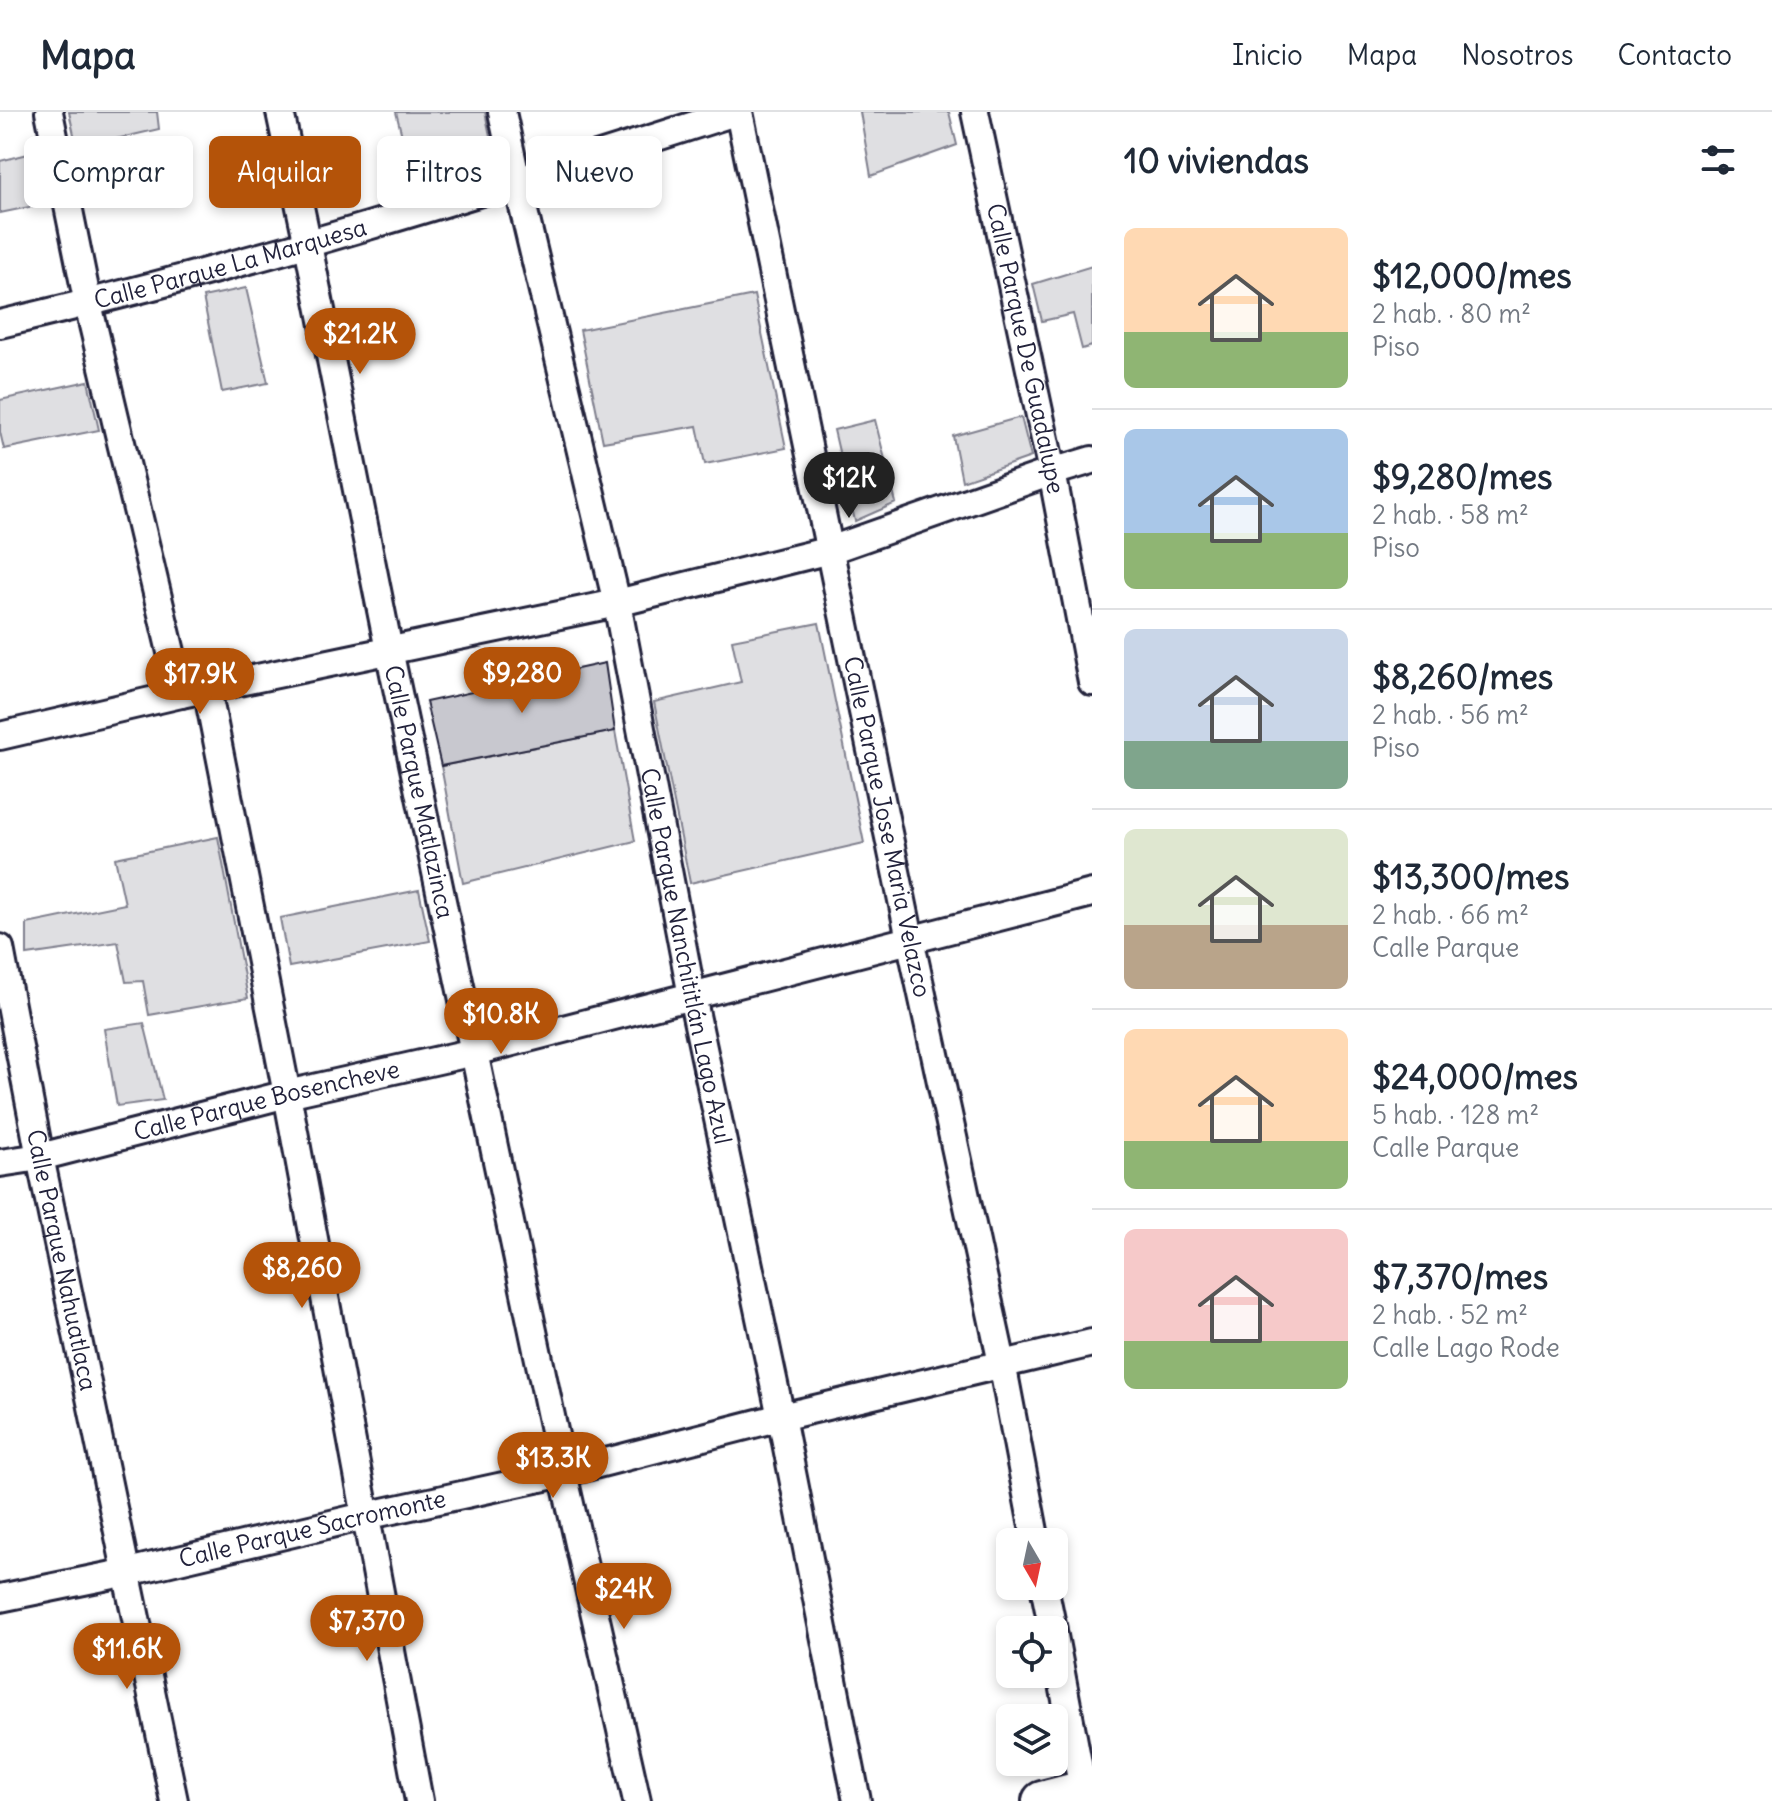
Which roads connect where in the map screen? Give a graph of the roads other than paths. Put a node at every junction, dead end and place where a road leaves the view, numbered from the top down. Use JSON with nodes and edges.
{"nodes":[{"id":1,"x":49,"y":112,"type":"edge"},
{"id":2,"x":280,"y":112,"type":"edge"},
{"id":3,"x":502,"y":112,"type":"edge"},
{"id":4,"x":737,"y":112,"type":"edge"},
{"id":5,"x":975,"y":112,"type":"edge"},
{"id":6,"x":517,"y":182,"type":"junction"},
{"id":7,"x":308,"y":245,"type":"junction"},
{"id":8,"x":88,"y":304,"type":"junction"},
{"id":9,"x":0,"y":324,"type":"edge"},
{"id":10,"x":1092,"y":460,"type":"edge"},
{"id":11,"x":1052,"y":472,"type":"junction"},
{"id":12,"x":830,"y":550,"type":"junction"},
{"id":13,"x":617,"y":603,"type":"junction"},
{"id":14,"x":389,"y":650,"type":"junction"},
{"id":15,"x":1092,"y":682,"type":"edge"},
{"id":16,"x":207,"y":689,"type":"junction"},
{"id":17,"x":181,"y":694,"type":"junction"},
{"id":18,"x":0,"y":736,"type":"edge"},
{"id":19,"x":1092,"y":893,"type":"edge"},
{"id":20,"x":910,"y":939,"type":"junction"},
{"id":21,"x":0,"y":948,"type":"edge"},
{"id":22,"x":692,"y":996,"type":"junction"},
{"id":23,"x":474,"y":1052,"type":"junction"},
{"id":24,"x":287,"y":1094,"type":"junction"},
{"id":25,"x":40,"y":1157,"type":"junction"},
{"id":26,"x":0,"y":1163,"type":"edge"},
{"id":27,"x":1092,"y":1343,"type":"edge"},
{"id":28,"x":1002,"y":1363,"type":"junction"},
{"id":29,"x":781,"y":1417,"type":"junction"},
{"id":30,"x":563,"y":1473,"type":"junction"},
{"id":31,"x":365,"y":1516,"type":"junction"},
{"id":32,"x":1033,"y":1528,"type":"edge"},
{"id":33,"x":128,"y":1572,"type":"junction"},
{"id":34,"x":0,"y":1598,"type":"edge"},
{"id":35,"x":1066,"y":1688,"type":"edge"},
{"id":36,"x":1088,"y":1789,"type":"edge"},
{"id":37,"x":174,"y":1801,"type":"edge"},
{"id":38,"x":419,"y":1801,"type":"edge"},
{"id":39,"x":637,"y":1801,"type":"edge"},
{"id":40,"x":857,"y":1801,"type":"edge"},
{"id":41,"x":1042,"y":1801,"type":"edge"}],
"edges":[{"from":1,"to":8,"type":"street"},
{"from":2,"to":7,"type":"street","name":"Calle Parque Matlazinca"},
{"from":3,"to":6,"type":"street","name":"Calle Parque Nanchititlán Lago Azul"},
{"from":4,"to":6,"type":"street","name":"Calle Parque La Marquesa"},
{"from":4,"to":12,"type":"street","name":"Calle Parque Jose Maria Velazco"},
{"from":5,"to":11,"type":"street","name":"Calle Parque De Guadalupe"},
{"from":6,"to":7,"type":"street","name":"Calle Parque La Marquesa"},
{"from":6,"to":13,"type":"street","name":"Calle Parque Nanchititlán Lago Azul"},
{"from":7,"to":8,"type":"street","name":"Calle Parque La Marquesa"},
{"from":7,"to":14,"type":"street","name":"Calle Parque Matlazinca"},
{"from":8,"to":9,"type":"street","name":"Calle Parque La Marquesa"},
{"from":8,"to":17,"type":"street"},
{"from":10,"to":11,"type":"street"},
{"from":11,"to":12,"type":"street"},
{"from":11,"to":15,"type":"street","name":"Calle Parque De Guadalupe"},
{"from":12,"to":13,"type":"street"},
{"from":12,"to":20,"type":"street","name":"Calle Parque Jose Maria Velazco"},
{"from":13,"to":14,"type":"street"},
{"from":13,"to":22,"type":"street","name":"Calle Parque Nanchititlán Lago Azul"},
{"from":14,"to":16,"type":"street"},
{"from":14,"to":23,"type":"street","name":"Calle Parque Matlazinca"},
{"from":16,"to":17,"type":"street"},
{"from":16,"to":24,"type":"street"},
{"from":17,"to":18,"type":"street"},
{"from":19,"to":20,"type":"street","name":"Calle Parque Bosencheve"},
{"from":20,"to":22,"type":"street","name":"Calle Parque Bosencheve"},
{"from":20,"to":28,"type":"street","name":"Calle Parque Jose Maria Velazco"},
{"from":21,"to":25,"type":"street","name":"Calle Parque Nahuatlaca"},
{"from":22,"to":23,"type":"street","name":"Calle Parque Bosencheve"},
{"from":22,"to":29,"type":"street","name":"Calle Parque Nanchititlán Lago Azul"},
{"from":23,"to":24,"type":"street","name":"Calle Parque Bosencheve"},
{"from":23,"to":30,"type":"street","name":"Calle Parque Matlazinca"},
{"from":24,"to":25,"type":"street","name":"Calle Parque Bosencheve"},
{"from":24,"to":31,"type":"street"},
{"from":25,"to":26,"type":"street","name":"Calle Parque Bosencheve"},
{"from":25,"to":33,"type":"street","name":"Calle Parque Nahuatlaca"},
{"from":27,"to":28,"type":"street","name":"Calle Parque Sacromonte"},
{"from":28,"to":29,"type":"street","name":"Calle Parque Sacromonte"},
{"from":28,"to":32,"type":"street","name":"Calle Parque Jose Maria Velazco"},
{"from":29,"to":30,"type":"street","name":"Calle Parque Sacromonte"},
{"from":29,"to":40,"type":"street","name":"Calle Parque Nanchititlán Lago Azul"},
{"from":30,"to":31,"type":"street","name":"Calle Parque Sacromonte"},
{"from":30,"to":39,"type":"street","name":"Calle Parque Matlazinca"},
{"from":31,"to":33,"type":"street","name":"Calle Parque Sacromonte"},
{"from":31,"to":38,"type":"street"},
{"from":33,"to":34,"type":"street","name":"Calle Parque Sacromonte"},
{"from":33,"to":37,"type":"street","name":"Calle Parque Nahuatlaca"},
{"from":35,"to":36,"type":"street"},
{"from":36,"to":41,"type":"main road"}]}
